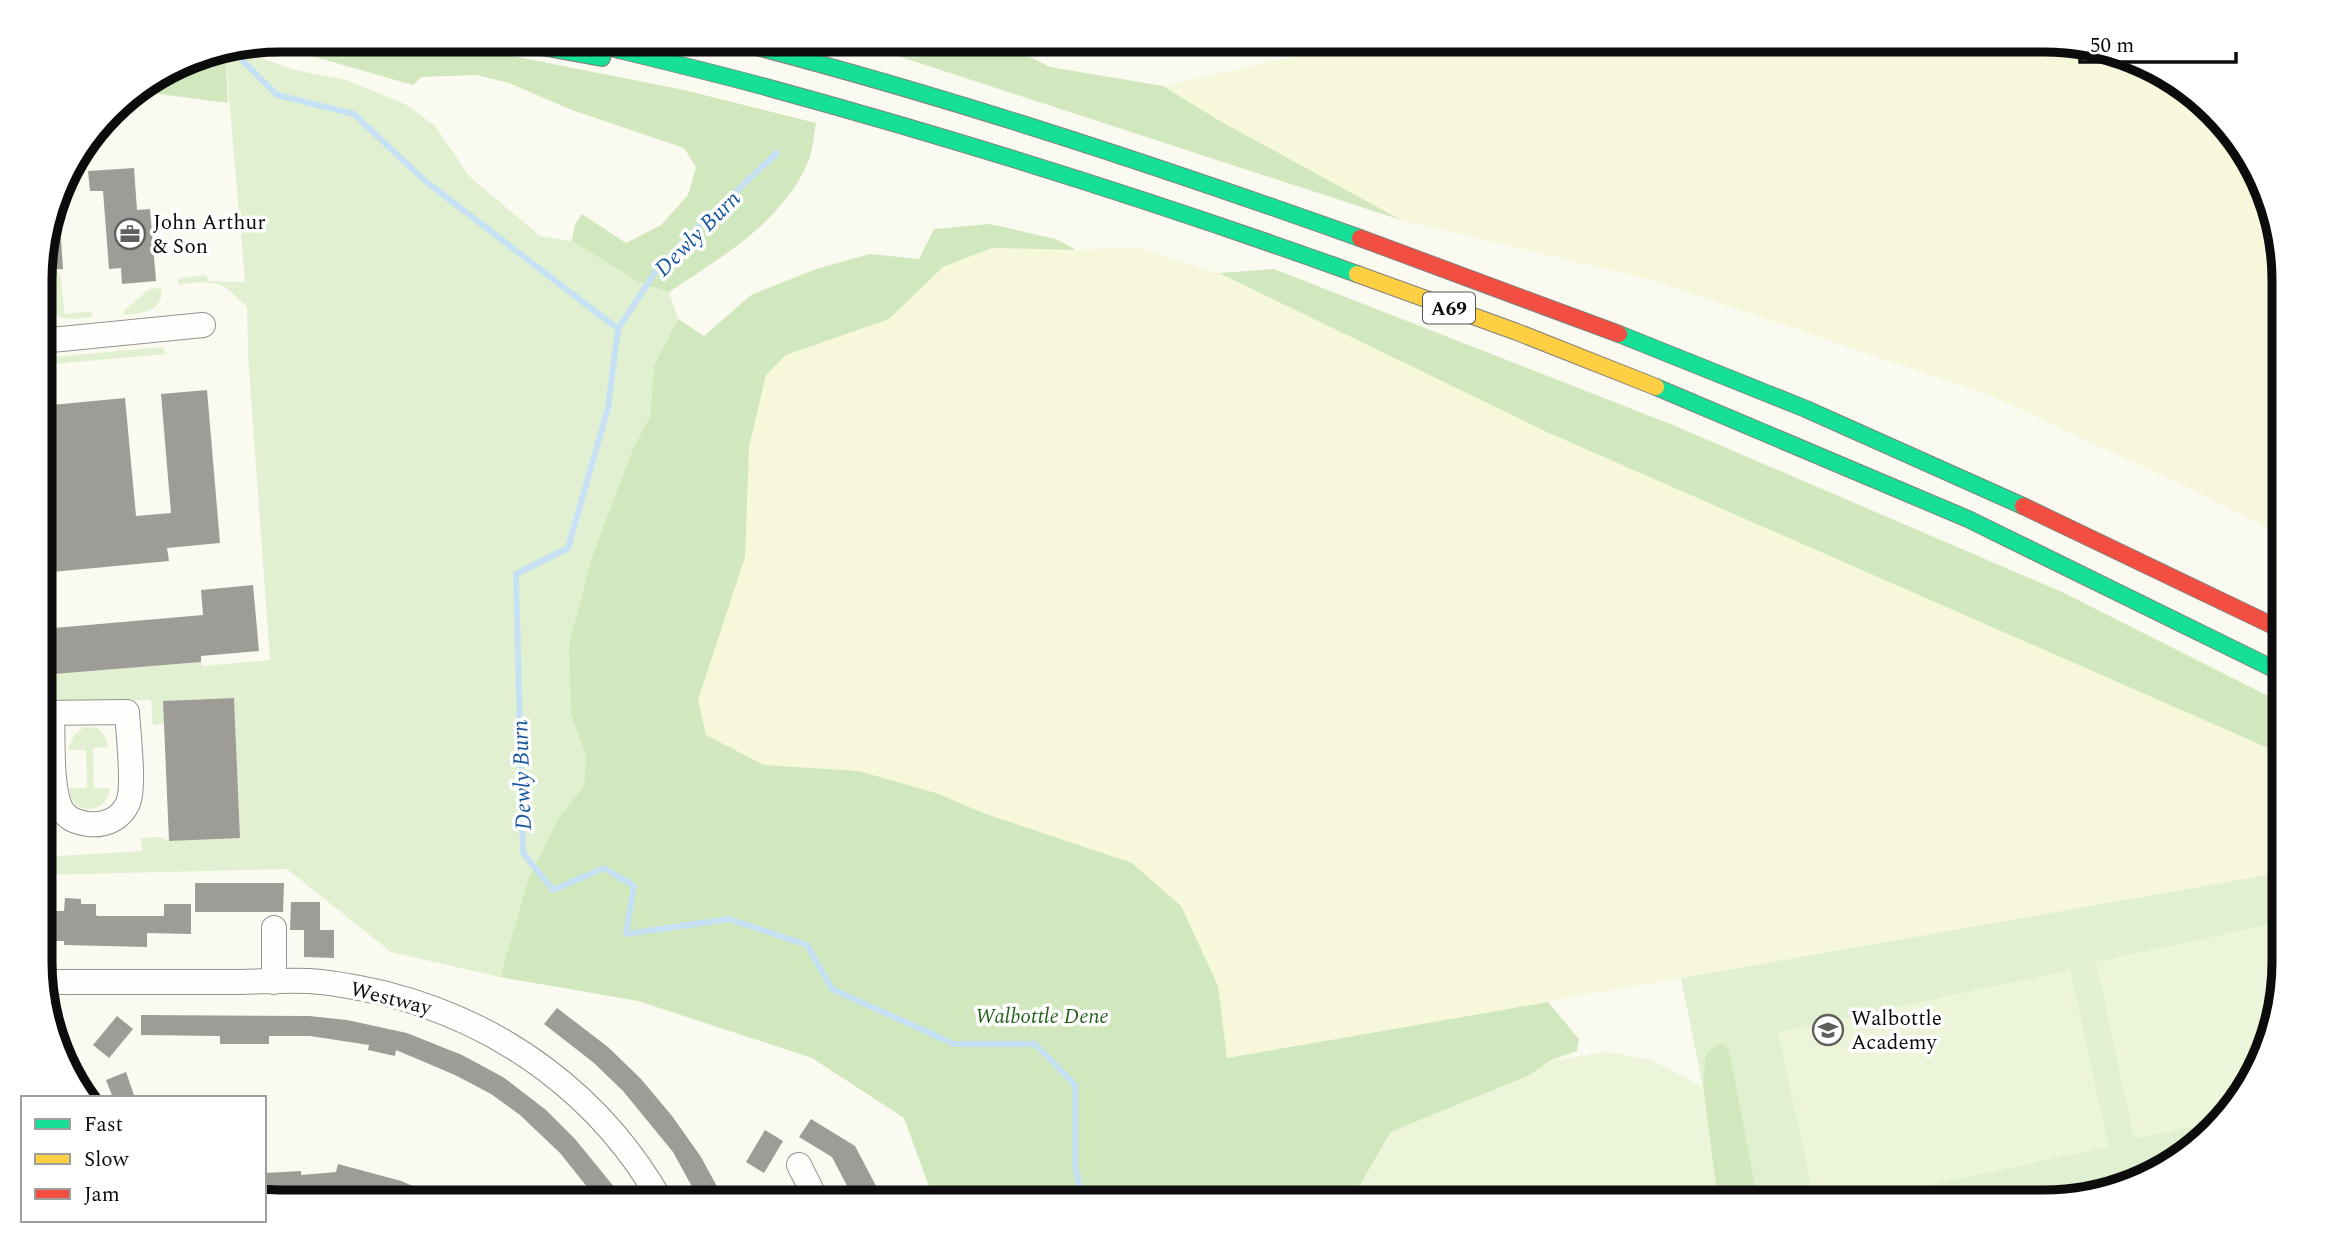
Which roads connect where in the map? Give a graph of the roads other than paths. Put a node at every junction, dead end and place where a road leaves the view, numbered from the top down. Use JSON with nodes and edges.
{"nodes":[{"id":1,"x":574,"y":53,"type":"edge"},
{"id":2,"x":629,"y":53,"type":"edge"},
{"id":3,"x":780,"y":53,"type":"edge"},
{"id":4,"x":789,"y":53,"type":"edge"},
{"id":5,"x":812,"y":61,"type":"junction"},
{"id":6,"x":773,"y":89,"type":"junction"},
{"id":7,"x":203,"y":325,"type":"dead end"},
{"id":8,"x":53,"y":340,"type":"edge"},
{"id":9,"x":2272,"y":625,"type":"edge"},
{"id":10,"x":2272,"y":668,"type":"edge"},
{"id":11,"x":52,"y":713,"type":"edge"},
{"id":12,"x":52,"y":755,"type":"edge"},
{"id":13,"x":274,"y":928,"type":"dead end"},
{"id":14,"x":53,"y":982,"type":"edge"},
{"id":15,"x":274,"y":982,"type":"junction"},
{"id":16,"x":799,"y":1165,"type":"dead end"},
{"id":17,"x":655,"y":1191,"type":"edge"},
{"id":18,"x":812,"y":1191,"type":"edge"}],
"edges":[{"from":1,"to":6,"type":"highway","number":"A69"},
{"from":2,"to":6,"type":"highway","number":"A69"},
{"from":3,"to":5,"type":"highway","number":"A69"},
{"from":4,"to":5,"type":"highway","number":"A69"},
{"from":5,"to":9,"type":"highway","number":"A69"},
{"from":6,"to":10,"type":"highway","number":"A69"},
{"from":7,"to":8,"type":"street"},
{"from":11,"to":12,"type":"street"},
{"from":13,"to":15,"type":"street"},
{"from":14,"to":15,"type":"street","name":"Westway"},
{"from":15,"to":17,"type":"street","name":"Westway"},
{"from":16,"to":18,"type":"street"}]}
